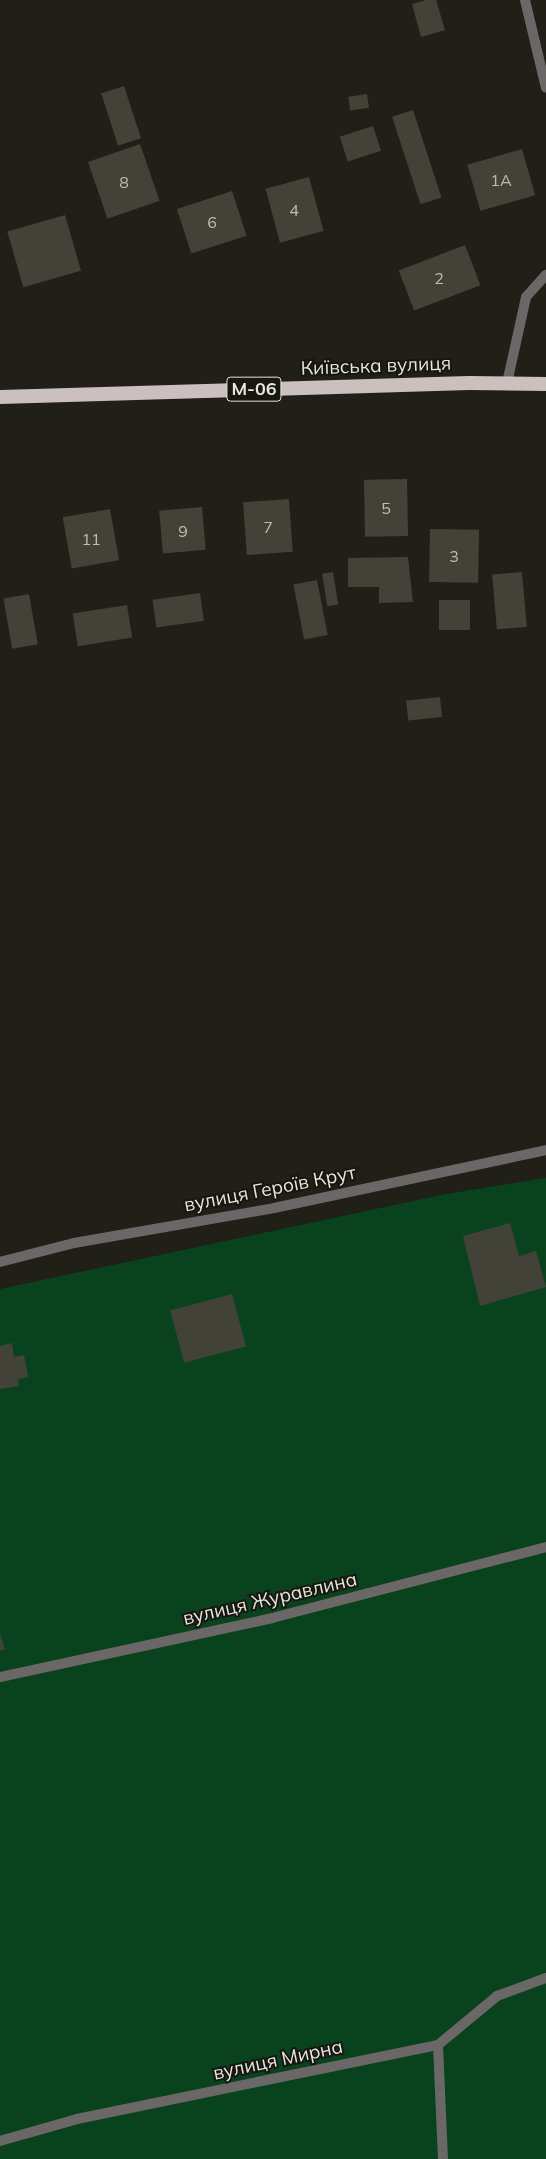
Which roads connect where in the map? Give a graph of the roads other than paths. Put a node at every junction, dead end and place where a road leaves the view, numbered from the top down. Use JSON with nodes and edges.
{"nodes":[{"id":1,"x":526,"y":0,"type":"edge"},
{"id":2,"x":546,"y":88,"type":"edge"},
{"id":3,"x":546,"y":275,"type":"edge"},
{"id":4,"x":507,"y":383,"type":"junction"},
{"id":5,"x":545,"y":384,"type":"edge"},
{"id":6,"x":0,"y":398,"type":"edge"},
{"id":7,"x":546,"y":1150,"type":"edge"},
{"id":8,"x":0,"y":1262,"type":"edge"},
{"id":9,"x":546,"y":1547,"type":"edge"},
{"id":10,"x":0,"y":1677,"type":"edge"},
{"id":11,"x":546,"y":1978,"type":"edge"},
{"id":12,"x":438,"y":2045,"type":"junction"},
{"id":13,"x":0,"y":2141,"type":"edge"},
{"id":14,"x":443,"y":2159,"type":"edge"}],
"edges":[{"from":1,"to":2,"type":"street"},
{"from":3,"to":4,"type":"street"},
{"from":4,"to":5,"type":"highway","name":"Київська вулиця","number":"М-06"},
{"from":4,"to":6,"type":"highway","name":"Київська вулиця","number":"М-06"},
{"from":7,"to":8,"type":"street","name":"вулиця Героїв Крут"},
{"from":9,"to":10,"type":"street","name":"вулиця Журавлина"},
{"from":11,"to":12,"type":"street","name":"вулиця Мирна"},
{"from":12,"to":13,"type":"street","name":"вулиця Мирна"},
{"from":12,"to":14,"type":"street"}]}
